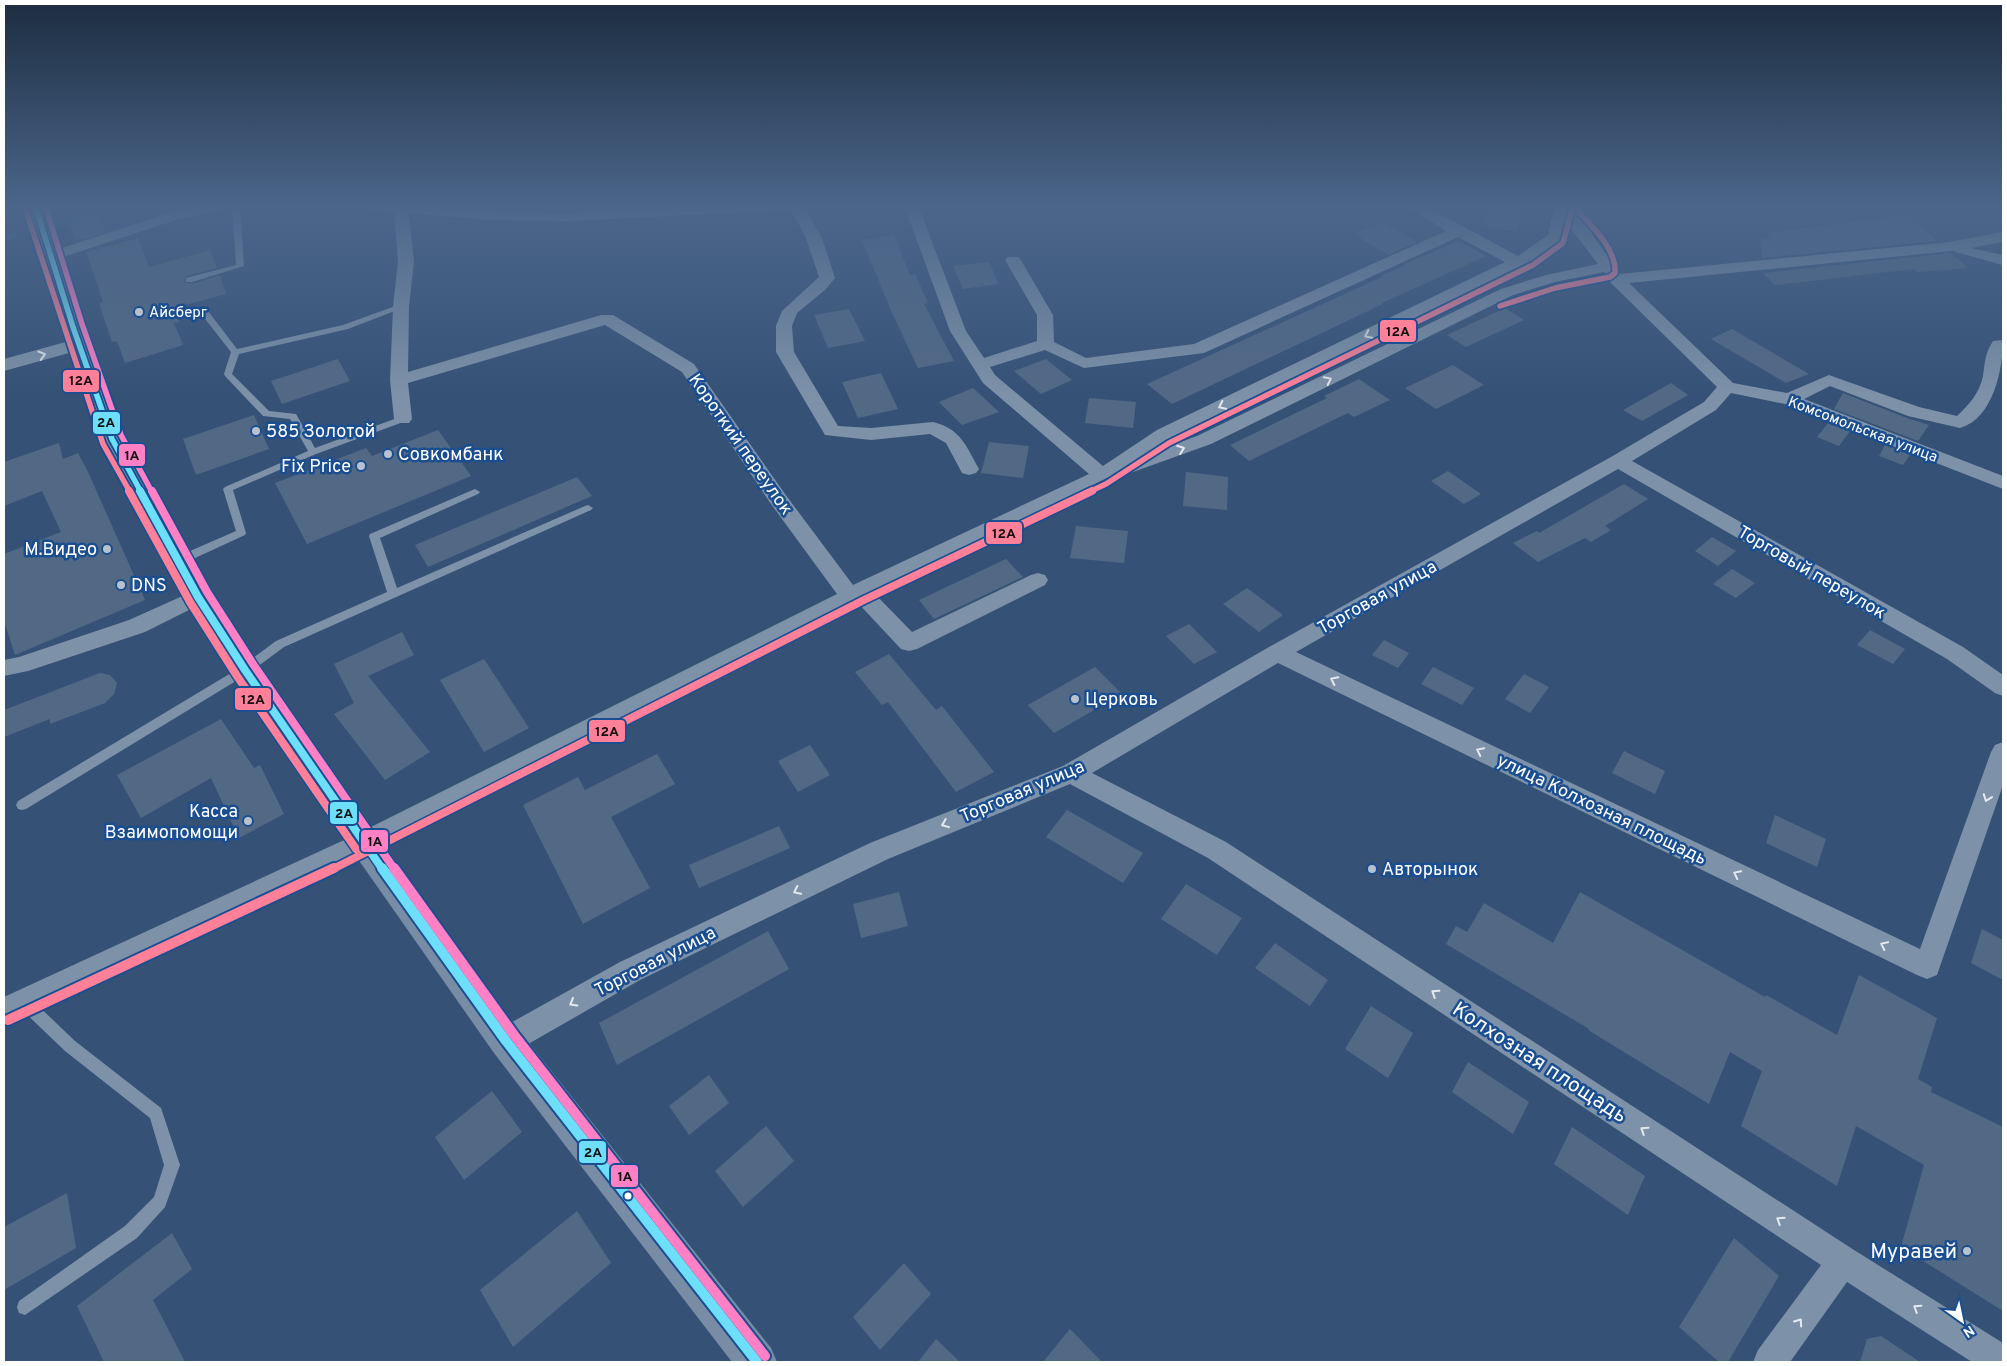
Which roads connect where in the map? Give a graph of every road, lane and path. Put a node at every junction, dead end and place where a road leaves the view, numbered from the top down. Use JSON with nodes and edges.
{"nodes":[{"id":1,"x":56,"y":269,"type":"edge"},
{"id":2,"x":230,"y":269,"type":"edge"},
{"id":3,"x":405,"y":269,"type":"edge"},
{"id":4,"x":824,"y":269,"type":"edge"},
{"id":5,"x":935,"y":269,"type":"edge"},
{"id":6,"x":1019,"y":269,"type":"edge"},
{"id":7,"x":1375,"y":269,"type":"edge"},
{"id":8,"x":1504,"y":269,"type":"edge"},
{"id":9,"x":1609,"y":269,"type":"edge"},
{"id":10,"x":1667,"y":269,"type":"edge"},
{"id":11,"x":1612,"y":273,"type":"junction"},
{"id":12,"x":190,"y":280,"type":"dead end"},
{"id":13,"x":401,"y":307,"type":"junction"},
{"id":14,"x":205,"y":313,"type":"dead end"},
{"id":15,"x":76,"y":336,"type":"junction"},
{"id":16,"x":1046,"y":344,"type":"junction"},
{"id":17,"x":2003,"y":345,"type":"edge"},
{"id":18,"x":4,"y":347,"type":"edge"},
{"id":19,"x":235,"y":352,"type":"junction"},
{"id":20,"x":4,"y":365,"type":"edge"},
{"id":21,"x":980,"y":366,"type":"junction"},
{"id":22,"x":400,"y":380,"type":"junction"},
{"id":23,"x":1727,"y":387,"type":"junction"},
{"id":24,"x":1789,"y":399,"type":"junction"},
{"id":25,"x":403,"y":418,"type":"joint"},
{"id":26,"x":313,"y":452,"type":"junction"},
{"id":27,"x":1618,"y":461,"type":"junction"},
{"id":28,"x":969,"y":469,"type":"dead end"},
{"id":29,"x":1102,"y":476,"type":"junction"},
{"id":30,"x":2003,"y":483,"type":"edge"},
{"id":31,"x":475,"y":492,"type":"dead end"},
{"id":32,"x":588,"y":508,"type":"dead end"},
{"id":33,"x":178,"y":561,"type":"junction"},
{"id":34,"x":1038,"y":580,"type":"dead end"},
{"id":35,"x":393,"y":593,"type":"junction"},
{"id":36,"x":855,"y":593,"type":"junction"},
{"id":37,"x":198,"y":597,"type":"junction"},
{"id":38,"x":1277,"y":653,"type":"junction"},
{"id":39,"x":4,"y":668,"type":"edge"},
{"id":40,"x":245,"y":670,"type":"junction"},
{"id":41,"x":2003,"y":687,"type":"edge"},
{"id":42,"x":2003,"y":752,"type":"edge"},
{"id":43,"x":1071,"y":774,"type":"junction"},
{"id":44,"x":22,"y":805,"type":"dead end"},
{"id":45,"x":364,"y":843,"type":"junction"},
{"id":46,"x":14,"y":1007,"type":"edge"},
{"id":47,"x":506,"y":1041,"type":"junction"},
{"id":48,"x":1843,"y":1260,"type":"junction"},
{"id":49,"x":25,"y":1307,"type":"dead end"},
{"id":50,"x":757,"y":1362,"type":"edge"},
{"id":51,"x":1770,"y":1362,"type":"edge"},
{"id":52,"x":2002,"y":1362,"type":"edge"}],
"edges":[{"from":1,"to":15,"type":"main road"},
{"from":2,"to":12,"type":"lane"},
{"from":3,"to":13,"type":"street"},
{"from":4,"to":28,"type":"street"},
{"from":5,"to":21,"type":"street"},
{"from":6,"to":16,"type":"street"},
{"from":7,"to":16,"type":"street"},
{"from":8,"to":29,"type":"street","one_way":true},
{"from":9,"to":11,"type":"street"},
{"from":10,"to":11,"type":"street"},
{"from":11,"to":23,"type":"street"},
{"from":29,"to":11,"type":"street","one_way":true},
{"from":13,"to":19,"type":"lane"},
{"from":13,"to":22,"type":"street"},
{"from":14,"to":19,"type":"lane"},
{"from":15,"to":18,"type":"street"},
{"from":20,"to":15,"type":"street","one_way":true},
{"from":15,"to":33,"type":"main road"},
{"from":16,"to":21,"type":"street"},
{"from":17,"to":24,"type":"street"},
{"from":19,"to":26,"type":"lane"},
{"from":21,"to":29,"type":"street"},
{"from":22,"to":25,"type":"street"},
{"from":22,"to":36,"type":"street","name":"Короткий переулок"},
{"from":23,"to":24,"type":"street","name":"Комсомольская улица"},
{"from":23,"to":27,"type":"street","name":"Торговая улица"},
{"from":24,"to":30,"type":"street","name":"Комсомольская улица"},
{"from":25,"to":26,"type":"lane"},
{"from":26,"to":33,"type":"lane"},
{"from":27,"to":38,"type":"street","name":"Торговая улица"},
{"from":27,"to":41,"type":"street","name":"Торговый переулок"},
{"from":29,"to":36,"type":"street"},
{"from":31,"to":35,"type":"lane"},
{"from":32,"to":35,"type":"lane"},
{"from":33,"to":37,"type":"main road"},
{"from":34,"to":36,"type":"street","name":"Короткий переулок"},
{"from":35,"to":40,"type":"lane"},
{"from":36,"to":45,"type":"street"},
{"from":37,"to":39,"type":"street"},
{"from":37,"to":40,"type":"main road"},
{"from":42,"to":38,"type":"street","name":"улица Колхозная площадь","one_way":true},
{"from":38,"to":43,"type":"street","name":"Торговая улица"},
{"from":40,"to":44,"type":"lane"},
{"from":40,"to":45,"type":"main road"},
{"from":43,"to":47,"type":"street","name":"Торговая улица","one_way":true},
{"from":48,"to":43,"type":"street","name":"Колхозная площадь","one_way":true},
{"from":45,"to":46,"type":"street"},
{"from":45,"to":47,"type":"main road"},
{"from":46,"to":49,"type":"lane"},
{"from":47,"to":50,"type":"main road"},
{"from":51,"to":48,"type":"street","one_way":true},
{"from":52,"to":48,"type":"street","name":"Колхозная площадь","one_way":true}]}
